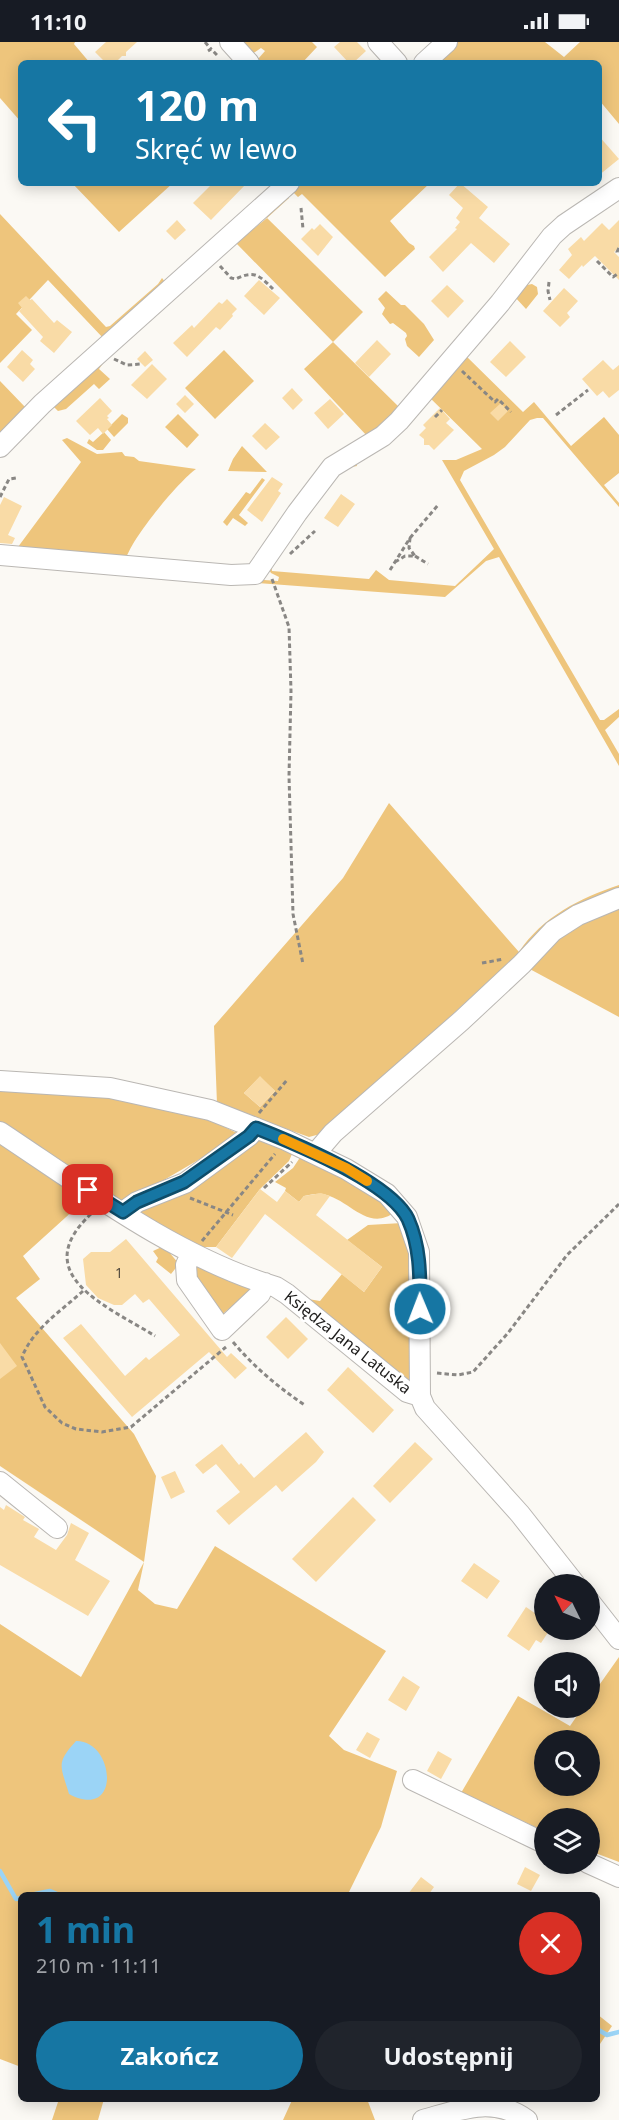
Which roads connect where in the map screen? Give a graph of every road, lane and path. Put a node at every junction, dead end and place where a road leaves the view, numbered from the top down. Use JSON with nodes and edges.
{"nodes":[{"id":1,"x":205,"y":42,"type":"edge"},
{"id":2,"x":230,"y":42,"type":"edge"},
{"id":3,"x":378,"y":42,"type":"edge"},
{"id":4,"x":447,"y":42,"type":"edge"},
{"id":5,"x":211,"y":49,"type":"dead end"},
{"id":6,"x":246,"y":60,"type":"edge"},
{"id":7,"x":394,"y":60,"type":"edge"},
{"id":8,"x":427,"y":60,"type":"edge"},
{"id":9,"x":286,"y":186,"type":"edge"},
{"id":10,"x":619,"y":188,"type":"edge"},
{"id":11,"x":301,"y":208,"type":"dead end"},
{"id":12,"x":303,"y":230,"type":"dead end"},
{"id":13,"x":619,"y":248,"type":"edge"},
{"id":14,"x":619,"y":254,"type":"edge"},
{"id":15,"x":597,"y":261,"type":"dead end"},
{"id":16,"x":218,"y":266,"type":"dead end"},
{"id":17,"x":619,"y":273,"type":"edge"},
{"id":18,"x":549,"y":282,"type":"dead end"},
{"id":19,"x":273,"y":289,"type":"dead end"},
{"id":20,"x":550,"y":300,"type":"dead end"},
{"id":21,"x":115,"y":360,"type":"dead end"},
{"id":22,"x":141,"y":364,"type":"dead end"},
{"id":23,"x":457,"y":369,"type":"dead end"},
{"id":24,"x":588,"y":390,"type":"dead end"},
{"id":25,"x":442,"y":410,"type":"dead end"},
{"id":26,"x":511,"y":412,"type":"dead end"},
{"id":27,"x":556,"y":415,"type":"dead end"},
{"id":28,"x":435,"y":417,"type":"dead end"},
{"id":29,"x":0,"y":447,"type":"edge"},
{"id":30,"x":15,"y":478,"type":"dead end"},
{"id":31,"x":0,"y":497,"type":"edge"},
{"id":32,"x":438,"y":505,"type":"dead end"},
{"id":33,"x":410,"y":538,"type":"junction"},
{"id":34,"x":0,"y":555,"type":"edge"},
{"id":35,"x":415,"y":556,"type":"junction"},
{"id":36,"x":395,"y":562,"type":"junction"},
{"id":37,"x":428,"y":564,"type":"dead end"},
{"id":38,"x":390,"y":570,"type":"dead end"},
{"id":39,"x":271,"y":577,"type":"dead end"},
{"id":40,"x":619,"y":898,"type":"edge"},
{"id":41,"x":303,"y":964,"type":"dead end"},
{"id":42,"x":0,"y":1080,"type":"edge"},
{"id":43,"x":287,"y":1080,"type":"dead end"},
{"id":44,"x":256,"y":1128,"type":"junction"},
{"id":45,"x":1,"y":1135,"type":"edge"},
{"id":46,"x":300,"y":1147,"type":"junction"},
{"id":47,"x":264,"y":1188,"type":"dead end"},
{"id":48,"x":166,"y":1190,"type":"junction"},
{"id":49,"x":105,"y":1201,"type":"junction"},
{"id":50,"x":619,"y":1204,"type":"edge"},
{"id":51,"x":123,"y":1212,"type":"junction"},
{"id":52,"x":226,"y":1212,"type":"junction"},
{"id":53,"x":233,"y":1215,"type":"dead end"},
{"id":54,"x":191,"y":1254,"type":"junction"},
{"id":55,"x":265,"y":1283,"type":"junction"},
{"id":56,"x":83,"y":1291,"type":"junction"},
{"id":57,"x":155,"y":1336,"type":"dead end"},
{"id":58,"x":227,"y":1336,"type":"junction"},
{"id":59,"x":420,"y":1374,"type":"junction"},
{"id":60,"x":420,"y":1396,"type":"junction"},
{"id":61,"x":306,"y":1406,"type":"dead end"},
{"id":62,"x":0,"y":1482,"type":"edge"},
{"id":63,"x":57,"y":1528,"type":"dead end"},
{"id":64,"x":567,"y":1574,"type":"edge"},
{"id":65,"x":600,"y":1615,"type":"edge"},
{"id":66,"x":619,"y":1639,"type":"edge"},
{"id":67,"x":413,"y":1780,"type":"dead end"},
{"id":68,"x":534,"y":1838,"type":"edge"},
{"id":69,"x":600,"y":1869,"type":"edge"},
{"id":70,"x":619,"y":1878,"type":"edge"},
{"id":71,"x":423,"y":2120,"type":"edge"},
{"id":72,"x":527,"y":2120,"type":"edge"}],
"edges":[{"from":1,"to":5,"type":"path"},
{"from":2,"to":6,"type":"street"},
{"from":3,"to":7,"type":"street"},
{"from":4,"to":8,"type":"street"},
{"from":9,"to":29,"type":"street"},
{"from":10,"to":34,"type":"street"},
{"from":11,"to":12,"type":"path"},
{"from":13,"to":14,"type":"path"},
{"from":15,"to":17,"type":"path"},
{"from":16,"to":19,"type":"path"},
{"from":18,"to":20,"type":"path"},
{"from":21,"to":22,"type":"path"},
{"from":23,"to":26,"type":"path"},
{"from":24,"to":27,"type":"path"},
{"from":25,"to":28,"type":"path"},
{"from":30,"to":31,"type":"path"},
{"from":32,"to":33,"type":"path"},
{"from":33,"to":35,"type":"path"},
{"from":33,"to":36,"type":"path"},
{"from":35,"to":36,"type":"path"},
{"from":35,"to":37,"type":"path"},
{"from":36,"to":38,"type":"path"},
{"from":39,"to":41,"type":"path"},
{"from":40,"to":46,"type":"street"},
{"from":42,"to":44,"type":"street"},
{"from":43,"to":44,"type":"path"},
{"from":44,"to":46,"type":"street"},
{"from":44,"to":48,"type":"street"},
{"from":45,"to":49,"type":"street","name":"Księdza Jana Latuska"},
{"from":46,"to":47,"type":"path"},
{"from":46,"to":52,"type":"path"},
{"from":46,"to":59,"type":"street"},
{"from":48,"to":51,"type":"street"},
{"from":48,"to":52,"type":"path"},
{"from":49,"to":51,"type":"street","name":"Księdza Jana Latuska"},
{"from":49,"to":56,"type":"path"},
{"from":50,"to":59,"type":"path"},
{"from":51,"to":54,"type":"street","name":"Księdza Jana Latuska"},
{"from":52,"to":53,"type":"path"},
{"from":52,"to":54,"type":"path"},
{"from":54,"to":55,"type":"street","name":"Księdza Jana Latuska"},
{"from":54,"to":58,"type":"street"},
{"from":55,"to":58,"type":"street"},
{"from":55,"to":60,"type":"street","name":"Księdza Jana Latuska"},
{"from":56,"to":57,"type":"path"},
{"from":56,"to":58,"type":"path"},
{"from":58,"to":61,"type":"path"},
{"from":59,"to":60,"type":"street"},
{"from":60,"to":64,"type":"street","name":"Księdza Jana Latuska"},
{"from":62,"to":63,"type":"street"},
{"from":65,"to":66,"type":"street"},
{"from":67,"to":68,"type":"street"},
{"from":69,"to":70,"type":"street"},
{"from":71,"to":72,"type":"street"}]}
